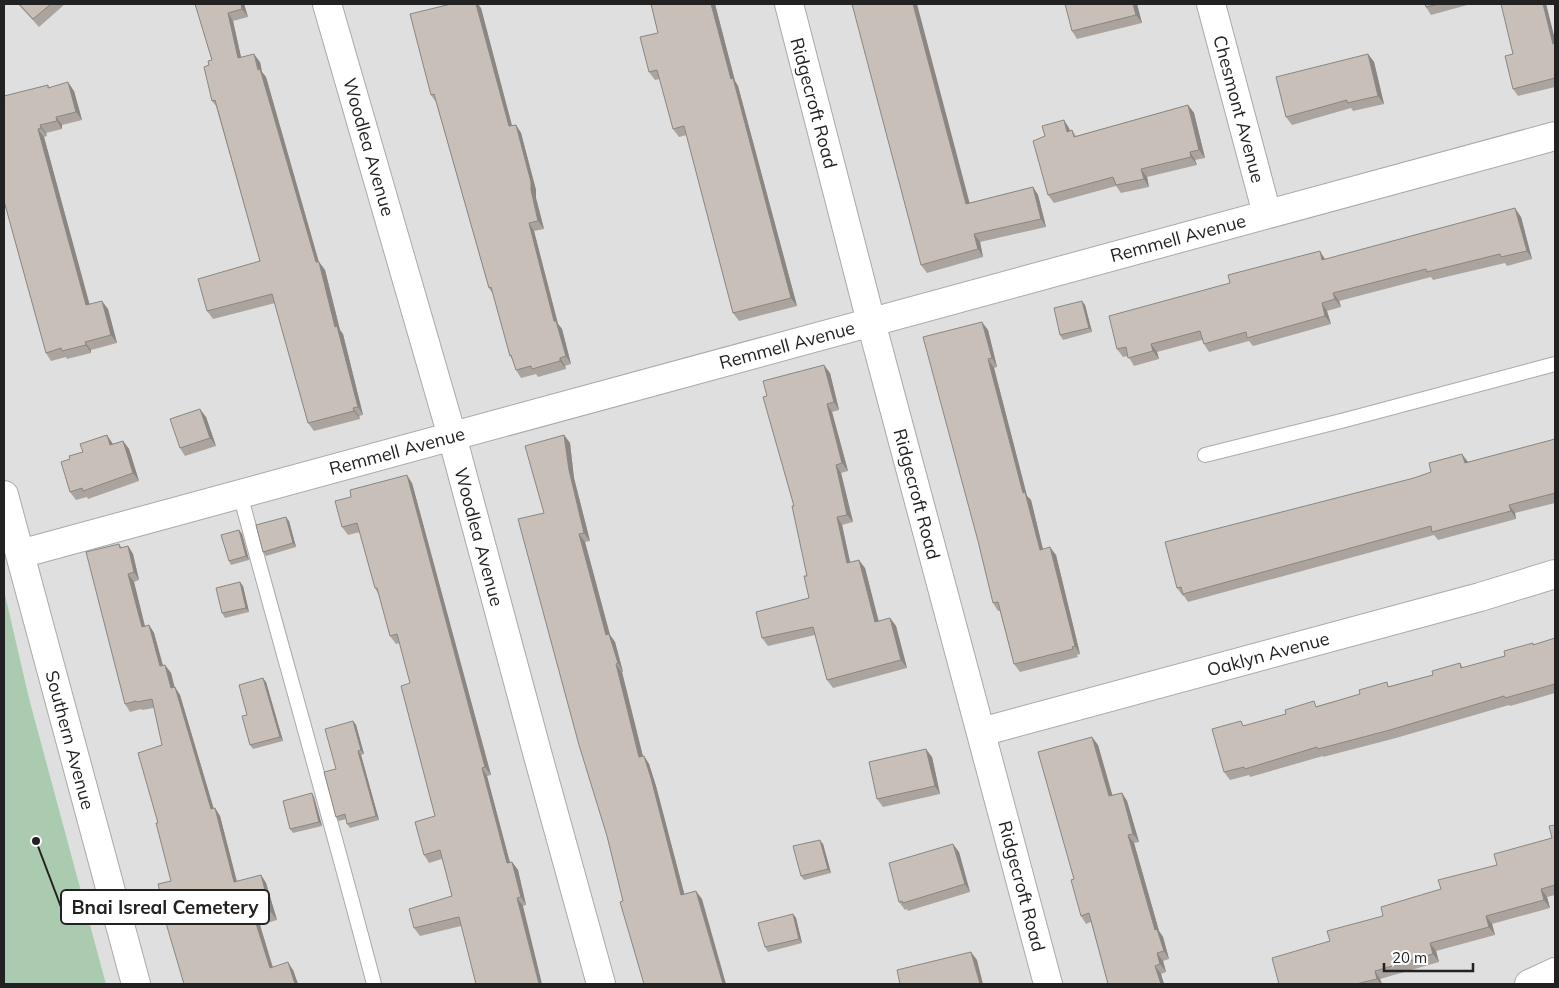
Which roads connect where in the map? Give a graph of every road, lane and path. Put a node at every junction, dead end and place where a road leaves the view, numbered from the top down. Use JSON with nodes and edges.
{"nodes":[{"id":1,"x":327,"y":4,"type":"edge"},
{"id":2,"x":789,"y":4,"type":"edge"},
{"id":3,"x":1211,"y":4,"type":"edge"},
{"id":4,"x":1555,"y":136,"type":"edge"},
{"id":5,"x":1267,"y":214,"type":"junction"},
{"id":6,"x":872,"y":322,"type":"junction"},
{"id":7,"x":1555,"y":364,"type":"edge"},
{"id":8,"x":452,"y":436,"type":"junction"},
{"id":9,"x":1205,"y":455,"type":"dead end"},
{"id":10,"x":240,"y":494,"type":"junction"},
{"id":11,"x":4,"y":495,"type":"edge"},
{"id":12,"x":20,"y":554,"type":"junction"},
{"id":13,"x":1555,"y":574,"type":"edge"},
{"id":14,"x":981,"y":732,"type":"junction"},
{"id":15,"x":1555,"y":972,"type":"edge"},
{"id":16,"x":136,"y":984,"type":"edge"},
{"id":17,"x":374,"y":984,"type":"edge"},
{"id":18,"x":601,"y":984,"type":"edge"},
{"id":19,"x":1048,"y":984,"type":"edge"},
{"id":20,"x":1529,"y":984,"type":"edge"}],
"edges":[{"from":1,"to":8,"type":"street","name":"Woodlea Avenue"},
{"from":2,"to":6,"type":"street","name":"Ridgecroft Road"},
{"from":3,"to":5,"type":"street","name":"Chesmont Avenue"},
{"from":4,"to":5,"type":"street","name":"Remmell Avenue"},
{"from":5,"to":6,"type":"street","name":"Remmell Avenue"},
{"from":6,"to":8,"type":"street","name":"Remmell Avenue"},
{"from":6,"to":14,"type":"street","name":"Ridgecroft Road"},
{"from":7,"to":9,"type":"lane"},
{"from":8,"to":10,"type":"street","name":"Remmell Avenue"},
{"from":8,"to":18,"type":"street","name":"Woodlea Avenue"},
{"from":10,"to":12,"type":"street","name":"Remmell Avenue"},
{"from":10,"to":17,"type":"lane"},
{"from":11,"to":12,"type":"street","name":"Southern Avenue"},
{"from":12,"to":16,"type":"street","name":"Southern Avenue"},
{"from":13,"to":14,"type":"street","name":"Oaklyn Avenue"},
{"from":14,"to":19,"type":"street","name":"Ridgecroft Road"},
{"from":15,"to":20,"type":"street"}]}
